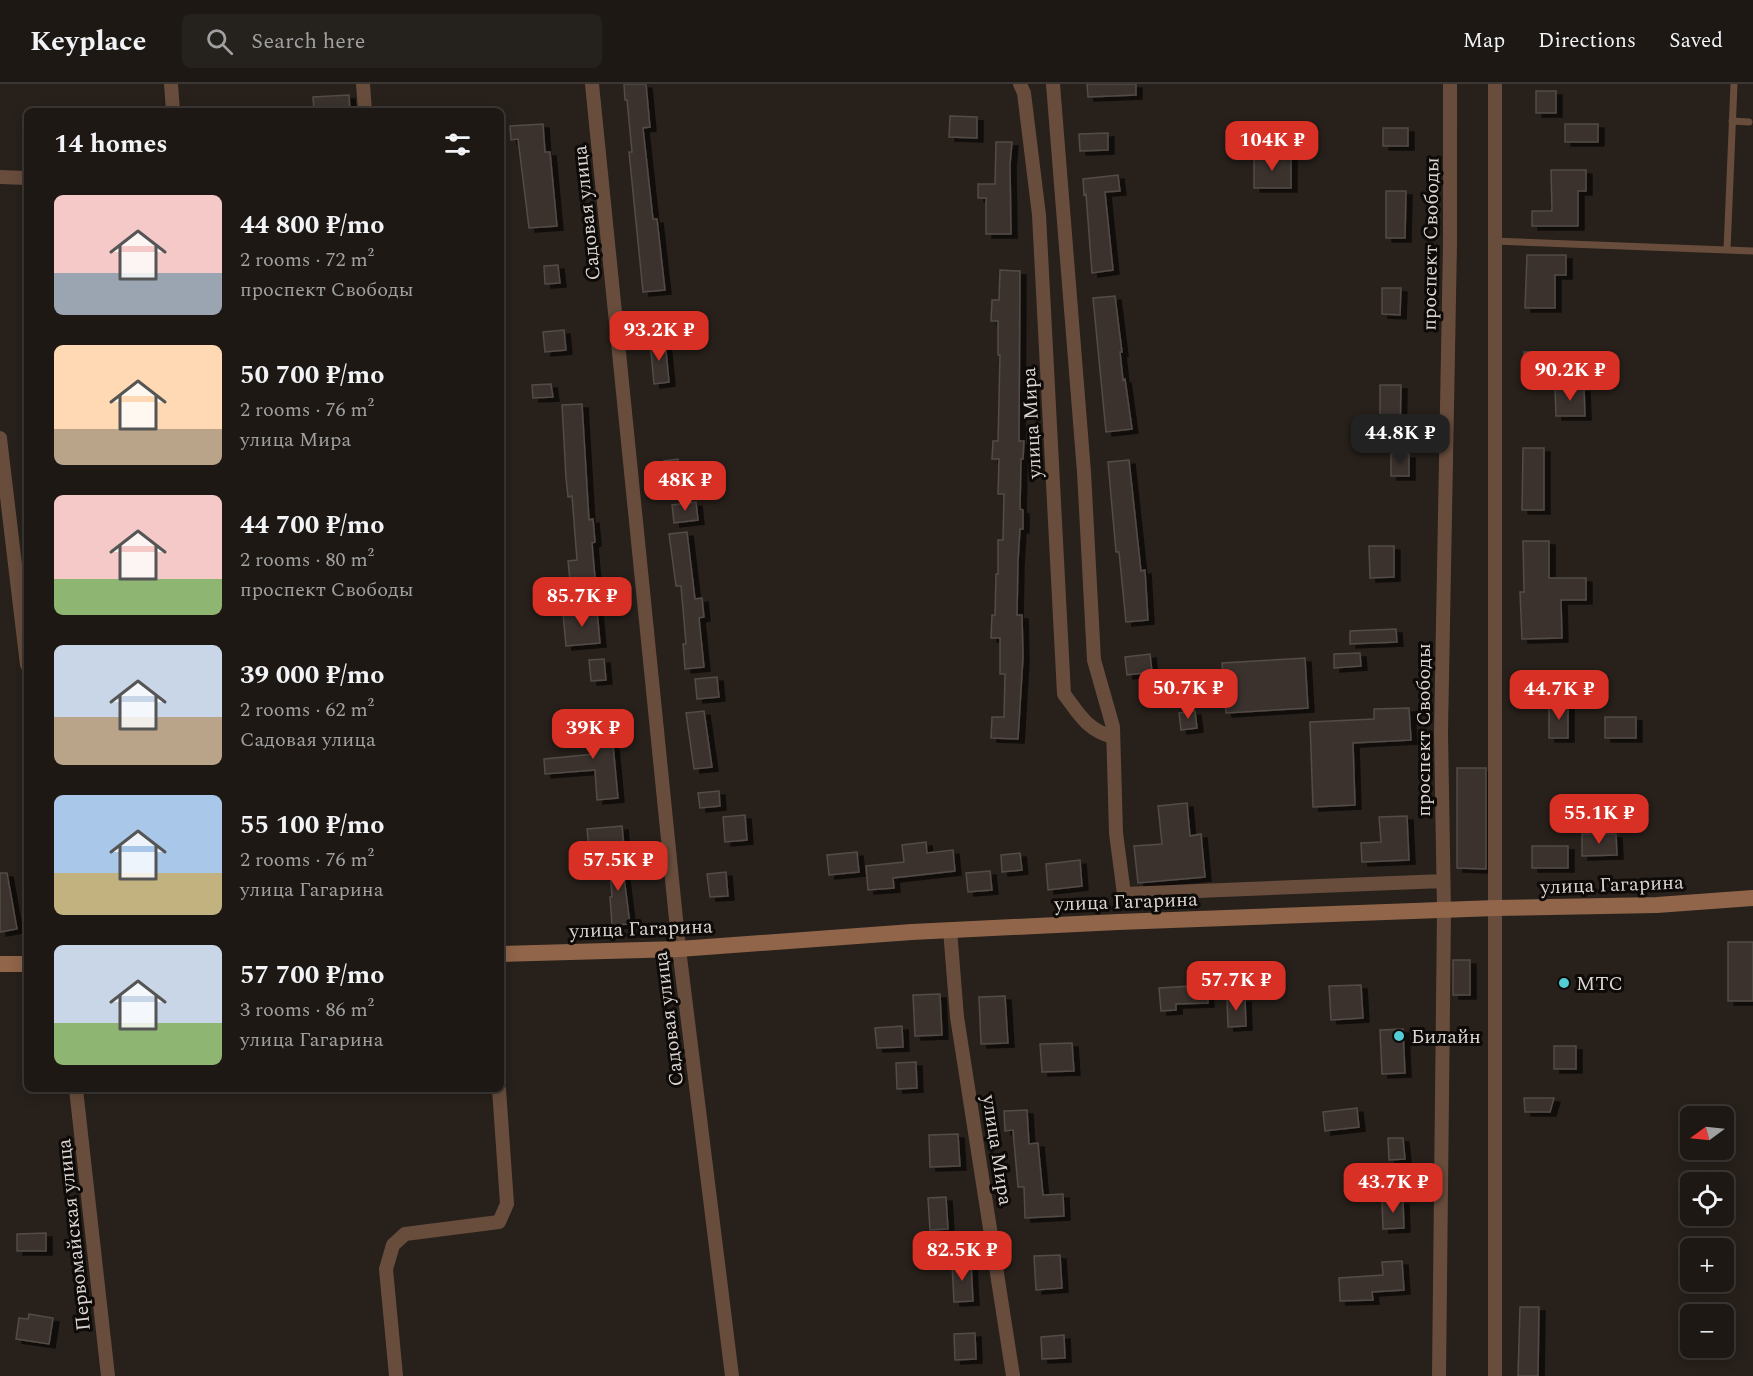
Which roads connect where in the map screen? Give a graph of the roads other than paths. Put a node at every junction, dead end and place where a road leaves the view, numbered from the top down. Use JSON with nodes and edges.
{"nodes":[{"id":1,"x":171,"y":84,"type":"edge"},
{"id":2,"x":363,"y":84,"type":"edge"},
{"id":3,"x":592,"y":84,"type":"edge"},
{"id":4,"x":1020,"y":84,"type":"edge"},
{"id":5,"x":1053,"y":84,"type":"edge"},
{"id":6,"x":1450,"y":84,"type":"edge"},
{"id":7,"x":1495,"y":84,"type":"edge"},
{"id":8,"x":1734,"y":84,"type":"edge"},
{"id":9,"x":173,"y":108,"type":"edge"},
{"id":10,"x":365,"y":108,"type":"edge"},
{"id":11,"x":1732,"y":121,"type":"junction"},
{"id":12,"x":1749,"y":122,"type":"dead end"},
{"id":13,"x":0,"y":177,"type":"edge"},
{"id":14,"x":24,"y":178,"type":"edge"},
{"id":15,"x":1494,"y":241,"type":"junction"},
{"id":16,"x":1727,"y":250,"type":"junction"},
{"id":17,"x":1753,"y":251,"type":"edge"},
{"id":18,"x":0,"y":438,"type":"edge"},
{"id":19,"x":24,"y":640,"type":"edge"},
{"id":20,"x":1113,"y":737,"type":"junction"},
{"id":21,"x":1443,"y":881,"type":"junction"},
{"id":22,"x":1753,"y":898,"type":"edge"},
{"id":23,"x":1495,"y":908,"type":"junction"},
{"id":24,"x":1444,"y":910,"type":"junction"},
{"id":25,"x":950,"y":930,"type":"junction"},
{"id":26,"x":679,"y":949,"type":"junction"},
{"id":27,"x":504,"y":954,"type":"edge"},
{"id":28,"x":0,"y":964,"type":"edge"},
{"id":29,"x":24,"y":964,"type":"edge"},
{"id":30,"x":76,"y":1092,"type":"edge"},
{"id":31,"x":499,"y":1092,"type":"edge"},
{"id":32,"x":108,"y":1376,"type":"edge"},
{"id":33,"x":396,"y":1376,"type":"edge"},
{"id":34,"x":732,"y":1376,"type":"edge"},
{"id":35,"x":1013,"y":1376,"type":"edge"},
{"id":36,"x":1439,"y":1376,"type":"edge"},
{"id":37,"x":1495,"y":1376,"type":"edge"}],
"edges":[{"from":1,"to":9,"type":"street"},
{"from":2,"to":10,"type":"street"},
{"from":3,"to":26,"type":"street","name":"Садовая улица"},
{"from":4,"to":20,"type":"street","name":"улица Мира"},
{"from":5,"to":20,"type":"street"},
{"from":6,"to":21,"type":"street","name":"проспект Свободы"},
{"from":7,"to":15,"type":"street"},
{"from":8,"to":11,"type":"lane"},
{"from":11,"to":12,"type":"lane"},
{"from":11,"to":16,"type":"lane"},
{"from":13,"to":14,"type":"street"},
{"from":15,"to":16,"type":"lane"},
{"from":15,"to":23,"type":"street"},
{"from":16,"to":17,"type":"lane"},
{"from":18,"to":19,"type":"street"},
{"from":20,"to":21,"type":"street"},
{"from":21,"to":24,"type":"street","name":"проспект Свободы"},
{"from":22,"to":23,"type":"main road","name":"улица Гагарина"},
{"from":23,"to":24,"type":"main road","name":"улица Гагарина"},
{"from":23,"to":37,"type":"street"},
{"from":24,"to":25,"type":"main road","name":"улица Гагарина"},
{"from":24,"to":36,"type":"street","name":"проспект Свободы"},
{"from":25,"to":26,"type":"main road","name":"улица Гагарина"},
{"from":25,"to":35,"type":"street","name":"улица Мира"},
{"from":26,"to":27,"type":"main road","name":"улица Гагарина"},
{"from":26,"to":34,"type":"street","name":"Садовая улица"},
{"from":28,"to":29,"type":"main road"},
{"from":30,"to":32,"type":"street","name":"Первомайская улица"},
{"from":31,"to":33,"type":"street"}]}
